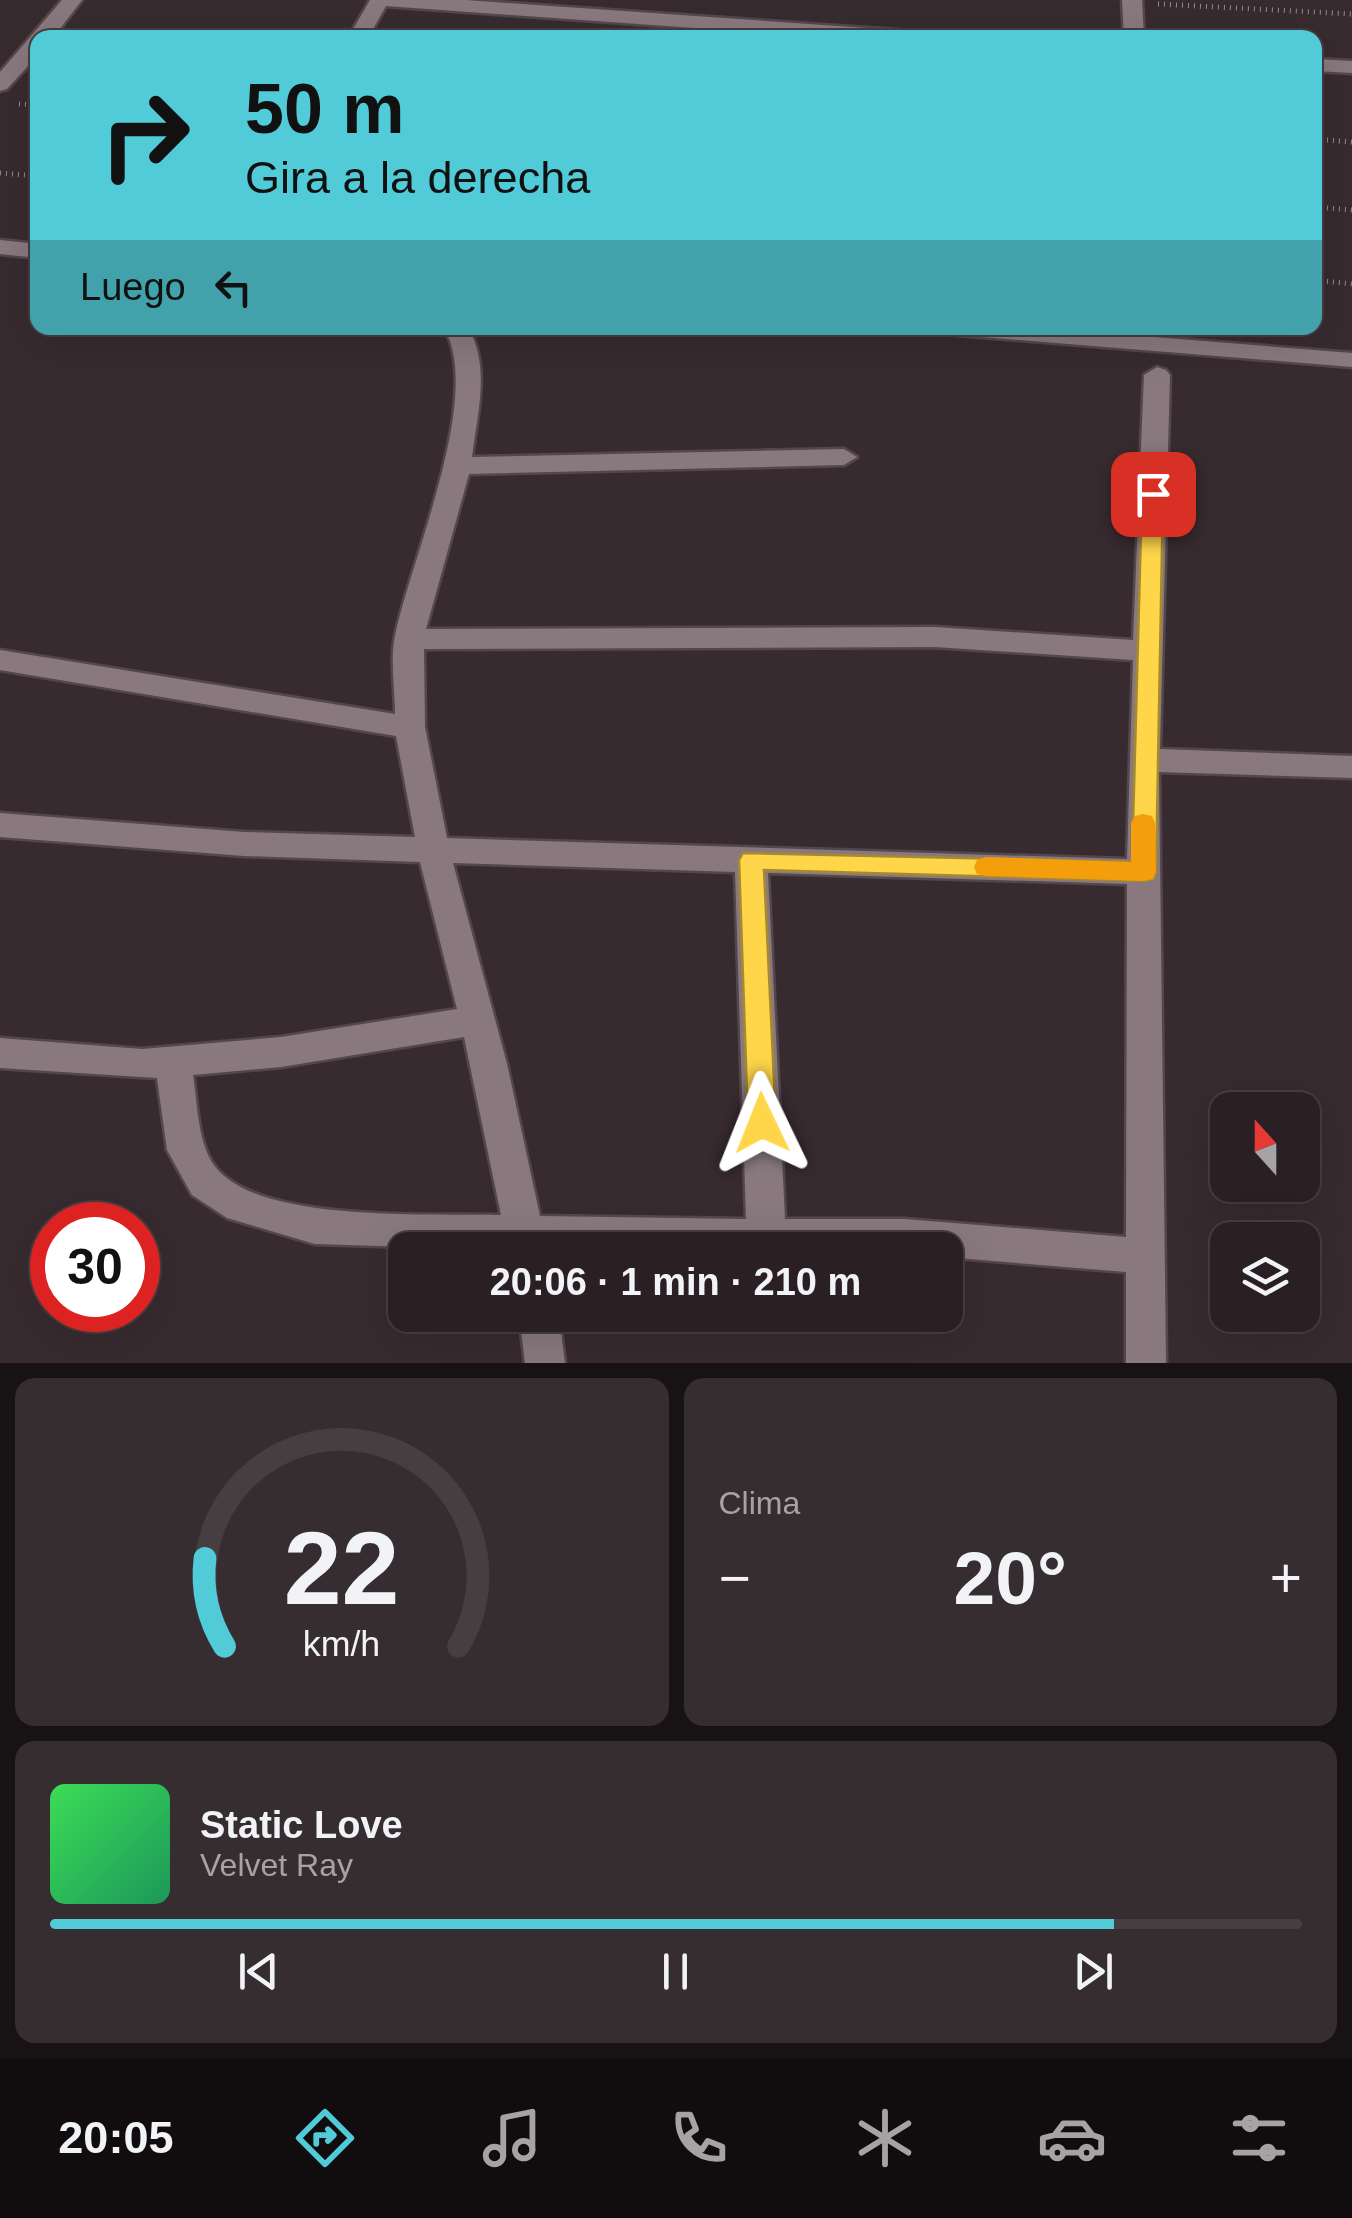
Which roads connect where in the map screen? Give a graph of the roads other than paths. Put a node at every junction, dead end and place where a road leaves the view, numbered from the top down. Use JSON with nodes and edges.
{"nodes":[{"id":1,"x":72,"y":0,"type":"edge"},
{"id":2,"x":381,"y":0,"type":"edge"},
{"id":3,"x":1132,"y":1,"type":"edge"},
{"id":4,"x":599,"y":7,"type":"edge"},
{"id":5,"x":808,"y":27,"type":"edge"},
{"id":6,"x":48,"y":30,"type":"edge"},
{"id":7,"x":363,"y":30,"type":"edge"},
{"id":8,"x":840,"y":30,"type":"edge"},
{"id":9,"x":1134,"y":30,"type":"edge"},
{"id":10,"x":30,"y":51,"type":"edge"},
{"id":11,"x":1322,"y":65,"type":"edge"},
{"id":12,"x":1352,"y":67,"type":"edge"},
{"id":13,"x":0,"y":85,"type":"edge"},
{"id":14,"x":0,"y":248,"type":"edge"},
{"id":15,"x":30,"y":250,"type":"edge"},
{"id":16,"x":461,"y":335,"type":"edge"},
{"id":17,"x":1021,"y":335,"type":"edge"},
{"id":18,"x":1150,"y":349,"type":"edge"},
{"id":19,"x":1352,"y":360,"type":"edge"},
{"id":20,"x":844,"y":457,"type":"dead end"},
{"id":21,"x":458,"y":466,"type":"junction"},
{"id":22,"x":409,"y":639,"type":"junction"},
{"id":23,"x":1148,"y":652,"type":"junction"},
{"id":24,"x":0,"y":660,"type":"edge"},
{"id":25,"x":410,"y":728,"type":"junction"},
{"id":26,"x":1144,"y":760,"type":"junction"},
{"id":27,"x":1352,"y":767,"type":"edge"},
{"id":28,"x":0,"y":825,"type":"edge"},
{"id":29,"x":434,"y":850,"type":"junction"},
{"id":30,"x":752,"y":860,"type":"junction"},
{"id":31,"x":1144,"y":872,"type":"junction"},
{"id":32,"x":478,"y":1020,"type":"junction"},
{"id":33,"x":1,"y":1054,"type":"edge"},
{"id":34,"x":173,"y":1062,"type":"junction"},
{"id":35,"x":394,"y":1232,"type":"edge"},
{"id":36,"x":524,"y":1232,"type":"edge"},
{"id":37,"x":766,"y":1232,"type":"edge"},
{"id":38,"x":963,"y":1241,"type":"edge"},
{"id":39,"x":1146,"y":1256,"type":"junction"},
{"id":40,"x":541,"y":1332,"type":"edge"},
{"id":41,"x":545,"y":1363,"type":"edge"},
{"id":42,"x":1146,"y":1363,"type":"edge"}],
"edges":[{"from":1,"to":6,"type":"street"},
{"from":2,"to":4,"type":"street"},
{"from":2,"to":7,"type":"street"},
{"from":3,"to":9,"type":"street"},
{"from":4,"to":5,"type":"street"},
{"from":5,"to":8,"type":"street"},
{"from":10,"to":13,"type":"street"},
{"from":11,"to":12,"type":"street"},
{"from":14,"to":15,"type":"street"},
{"from":16,"to":21,"type":"street"},
{"from":17,"to":18,"type":"street"},
{"from":18,"to":19,"type":"street"},
{"from":18,"to":23,"type":"street"},
{"from":20,"to":21,"type":"street"},
{"from":21,"to":22,"type":"street"},
{"from":22,"to":23,"type":"street"},
{"from":22,"to":25,"type":"street"},
{"from":23,"to":26,"type":"street"},
{"from":24,"to":25,"type":"street"},
{"from":25,"to":29,"type":"street"},
{"from":26,"to":27,"type":"street"},
{"from":26,"to":31,"type":"street"},
{"from":28,"to":29,"type":"street"},
{"from":29,"to":30,"type":"street"},
{"from":29,"to":32,"type":"street"},
{"from":30,"to":31,"type":"street"},
{"from":30,"to":37,"type":"street"},
{"from":31,"to":39,"type":"street"},
{"from":32,"to":34,"type":"street"},
{"from":32,"to":36,"type":"street"},
{"from":33,"to":34,"type":"street"},
{"from":34,"to":35,"type":"street"},
{"from":38,"to":39,"type":"street"},
{"from":39,"to":42,"type":"street"},
{"from":40,"to":41,"type":"street"}]}
